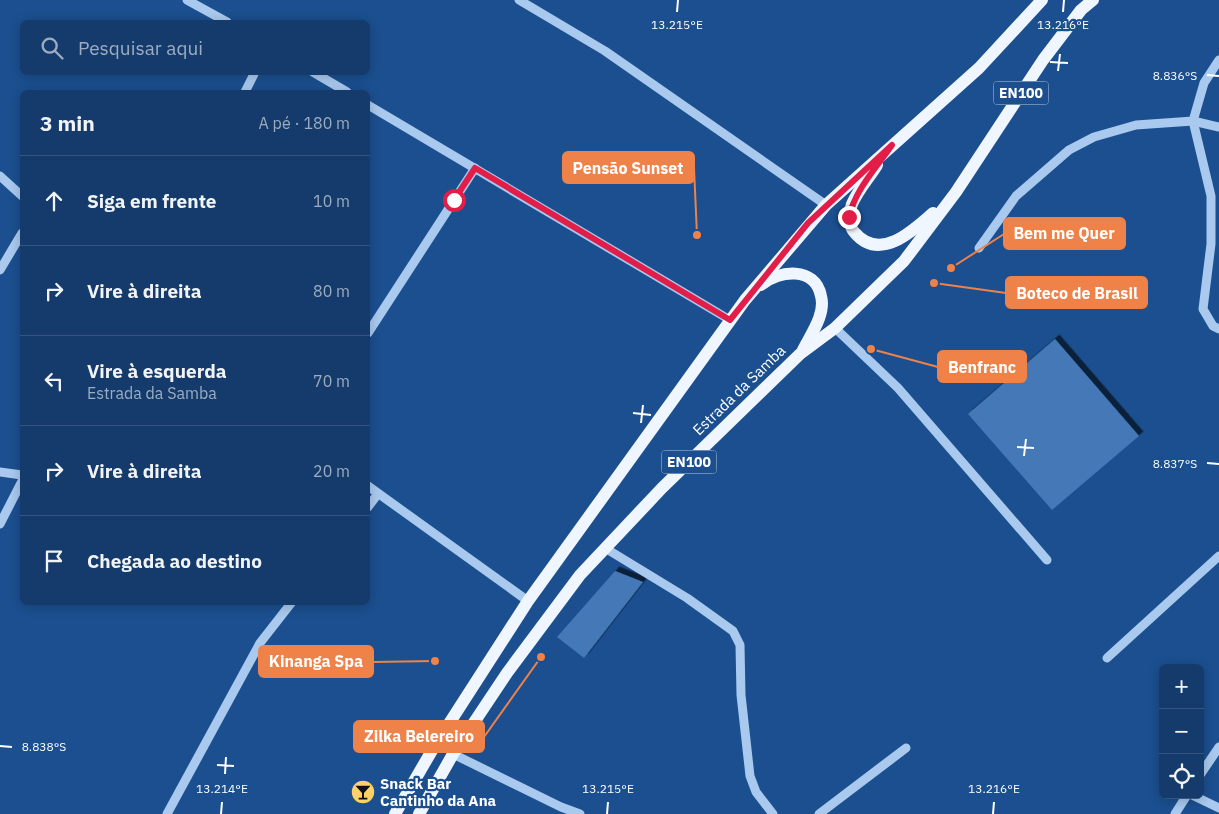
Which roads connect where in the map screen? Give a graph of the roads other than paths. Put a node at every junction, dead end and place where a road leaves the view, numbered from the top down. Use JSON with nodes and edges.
{"nodes":[{"id":1,"x":187,"y":0,"type":"edge"},
{"id":2,"x":519,"y":0,"type":"edge"},
{"id":3,"x":1042,"y":0,"type":"edge"},
{"id":4,"x":1093,"y":0,"type":"edge"},
{"id":5,"x":223,"y":20,"type":"edge"},
{"id":6,"x":1219,"y":60,"type":"edge"},
{"id":7,"x":254,"y":75,"type":"edge"},
{"id":8,"x":318,"y":75,"type":"edge"},
{"id":9,"x":246,"y":90,"type":"edge"},
{"id":10,"x":344,"y":90,"type":"edge"},
{"id":11,"x":370,"y":106,"type":"edge"},
{"id":12,"x":1193,"y":121,"type":"junction"},
{"id":13,"x":1219,"y":127,"type":"edge"},
{"id":14,"x":892,"y":145,"type":"junction"},
{"id":15,"x":475,"y":168,"type":"junction"},
{"id":16,"x":0,"y":176,"type":"edge"},
{"id":17,"x":956,"y":192,"type":"junction"},
{"id":18,"x":20,"y":194,"type":"edge"},
{"id":19,"x":826,"y":205,"type":"junction"},
{"id":20,"x":20,"y":236,"type":"edge"},
{"id":21,"x":979,"y":248,"type":"dead end"},
{"id":22,"x":0,"y":270,"type":"edge"},
{"id":23,"x":745,"y":300,"type":"junction"},
{"id":24,"x":730,"y":320,"type":"junction"},
{"id":25,"x":835,"y":328,"type":"junction"},
{"id":26,"x":1219,"y":328,"type":"edge"},
{"id":27,"x":370,"y":330,"type":"edge"},
{"id":28,"x":800,"y":354,"type":"junction"},
{"id":29,"x":0,"y":472,"type":"edge"},
{"id":30,"x":20,"y":474,"type":"edge"},
{"id":31,"x":20,"y":485,"type":"edge"},
{"id":32,"x":370,"y":488,"type":"edge"},
{"id":33,"x":377,"y":495,"type":"junction"},
{"id":34,"x":370,"y":504,"type":"edge"},
{"id":35,"x":0,"y":524,"type":"edge"},
{"id":36,"x":604,"y":548,"type":"junction"},
{"id":37,"x":1219,"y":556,"type":"edge"},
{"id":38,"x":1047,"y":560,"type":"dead end"},
{"id":39,"x":528,"y":601,"type":"junction"},
{"id":40,"x":290,"y":605,"type":"edge"},
{"id":41,"x":1107,"y":658,"type":"dead end"},
{"id":42,"x":1219,"y":747,"type":"edge"},
{"id":43,"x":906,"y":748,"type":"dead end"},
{"id":44,"x":453,"y":754,"type":"junction"},
{"id":45,"x":1204,"y":769,"type":"edge"},
{"id":46,"x":1184,"y":799,"type":"edge"},
{"id":47,"x":1200,"y":799,"type":"edge"},
{"id":48,"x":1219,"y":808,"type":"edge"},
{"id":49,"x":167,"y":814,"type":"edge"},
{"id":50,"x":395,"y":814,"type":"edge"},
{"id":51,"x":419,"y":814,"type":"edge"},
{"id":52,"x":580,"y":814,"type":"edge"},
{"id":53,"x":773,"y":814,"type":"edge"},
{"id":54,"x":819,"y":814,"type":"edge"},
{"id":55,"x":1175,"y":814,"type":"edge"}],
"edges":[{"from":1,"to":5,"type":"street"},
{"from":2,"to":19,"type":"street"},
{"from":3,"to":14,"type":"main road","number":"EN100"},
{"from":4,"to":17,"type":"main road","name":"Estrada da Samba","number":"EN100"},
{"from":6,"to":12,"type":"street"},
{"from":7,"to":9,"type":"street"},
{"from":8,"to":10,"type":"street"},
{"from":11,"to":15,"type":"street"},
{"from":12,"to":13,"type":"street"},
{"from":12,"to":21,"type":"street"},
{"from":12,"to":26,"type":"street"},
{"from":14,"to":17,"type":"main road"},
{"from":14,"to":19,"type":"main road","number":"EN100"},
{"from":15,"to":24,"type":"street"},
{"from":15,"to":27,"type":"street"},
{"from":16,"to":18,"type":"street"},
{"from":17,"to":25,"type":"main road","name":"Estrada da Samba","number":"EN100"},
{"from":19,"to":23,"type":"main road","number":"EN100"},
{"from":20,"to":22,"type":"street"},
{"from":23,"to":24,"type":"main road","number":"EN100"},
{"from":23,"to":28,"type":"main road"},
{"from":24,"to":39,"type":"main road","number":"EN100"},
{"from":25,"to":28,"type":"main road","name":"Estrada da Samba","number":"EN100"},
{"from":25,"to":38,"type":"street"},
{"from":28,"to":36,"type":"main road","name":"Estrada da Samba","number":"EN100"},
{"from":29,"to":30,"type":"street"},
{"from":31,"to":35,"type":"street"},
{"from":32,"to":33,"type":"street"},
{"from":33,"to":34,"type":"street"},
{"from":33,"to":39,"type":"street"},
{"from":36,"to":44,"type":"main road","name":"Estrada da Samba","number":"EN100"},
{"from":36,"to":53,"type":"street"},
{"from":37,"to":41,"type":"street"},
{"from":39,"to":50,"type":"main road","number":"EN100"},
{"from":40,"to":49,"type":"street"},
{"from":42,"to":45,"type":"street"},
{"from":43,"to":54,"type":"street"},
{"from":44,"to":51,"type":"main road","name":"Estrada da Samba","number":"EN100"},
{"from":44,"to":52,"type":"street"},
{"from":46,"to":55,"type":"street"},
{"from":47,"to":48,"type":"street"}]}
